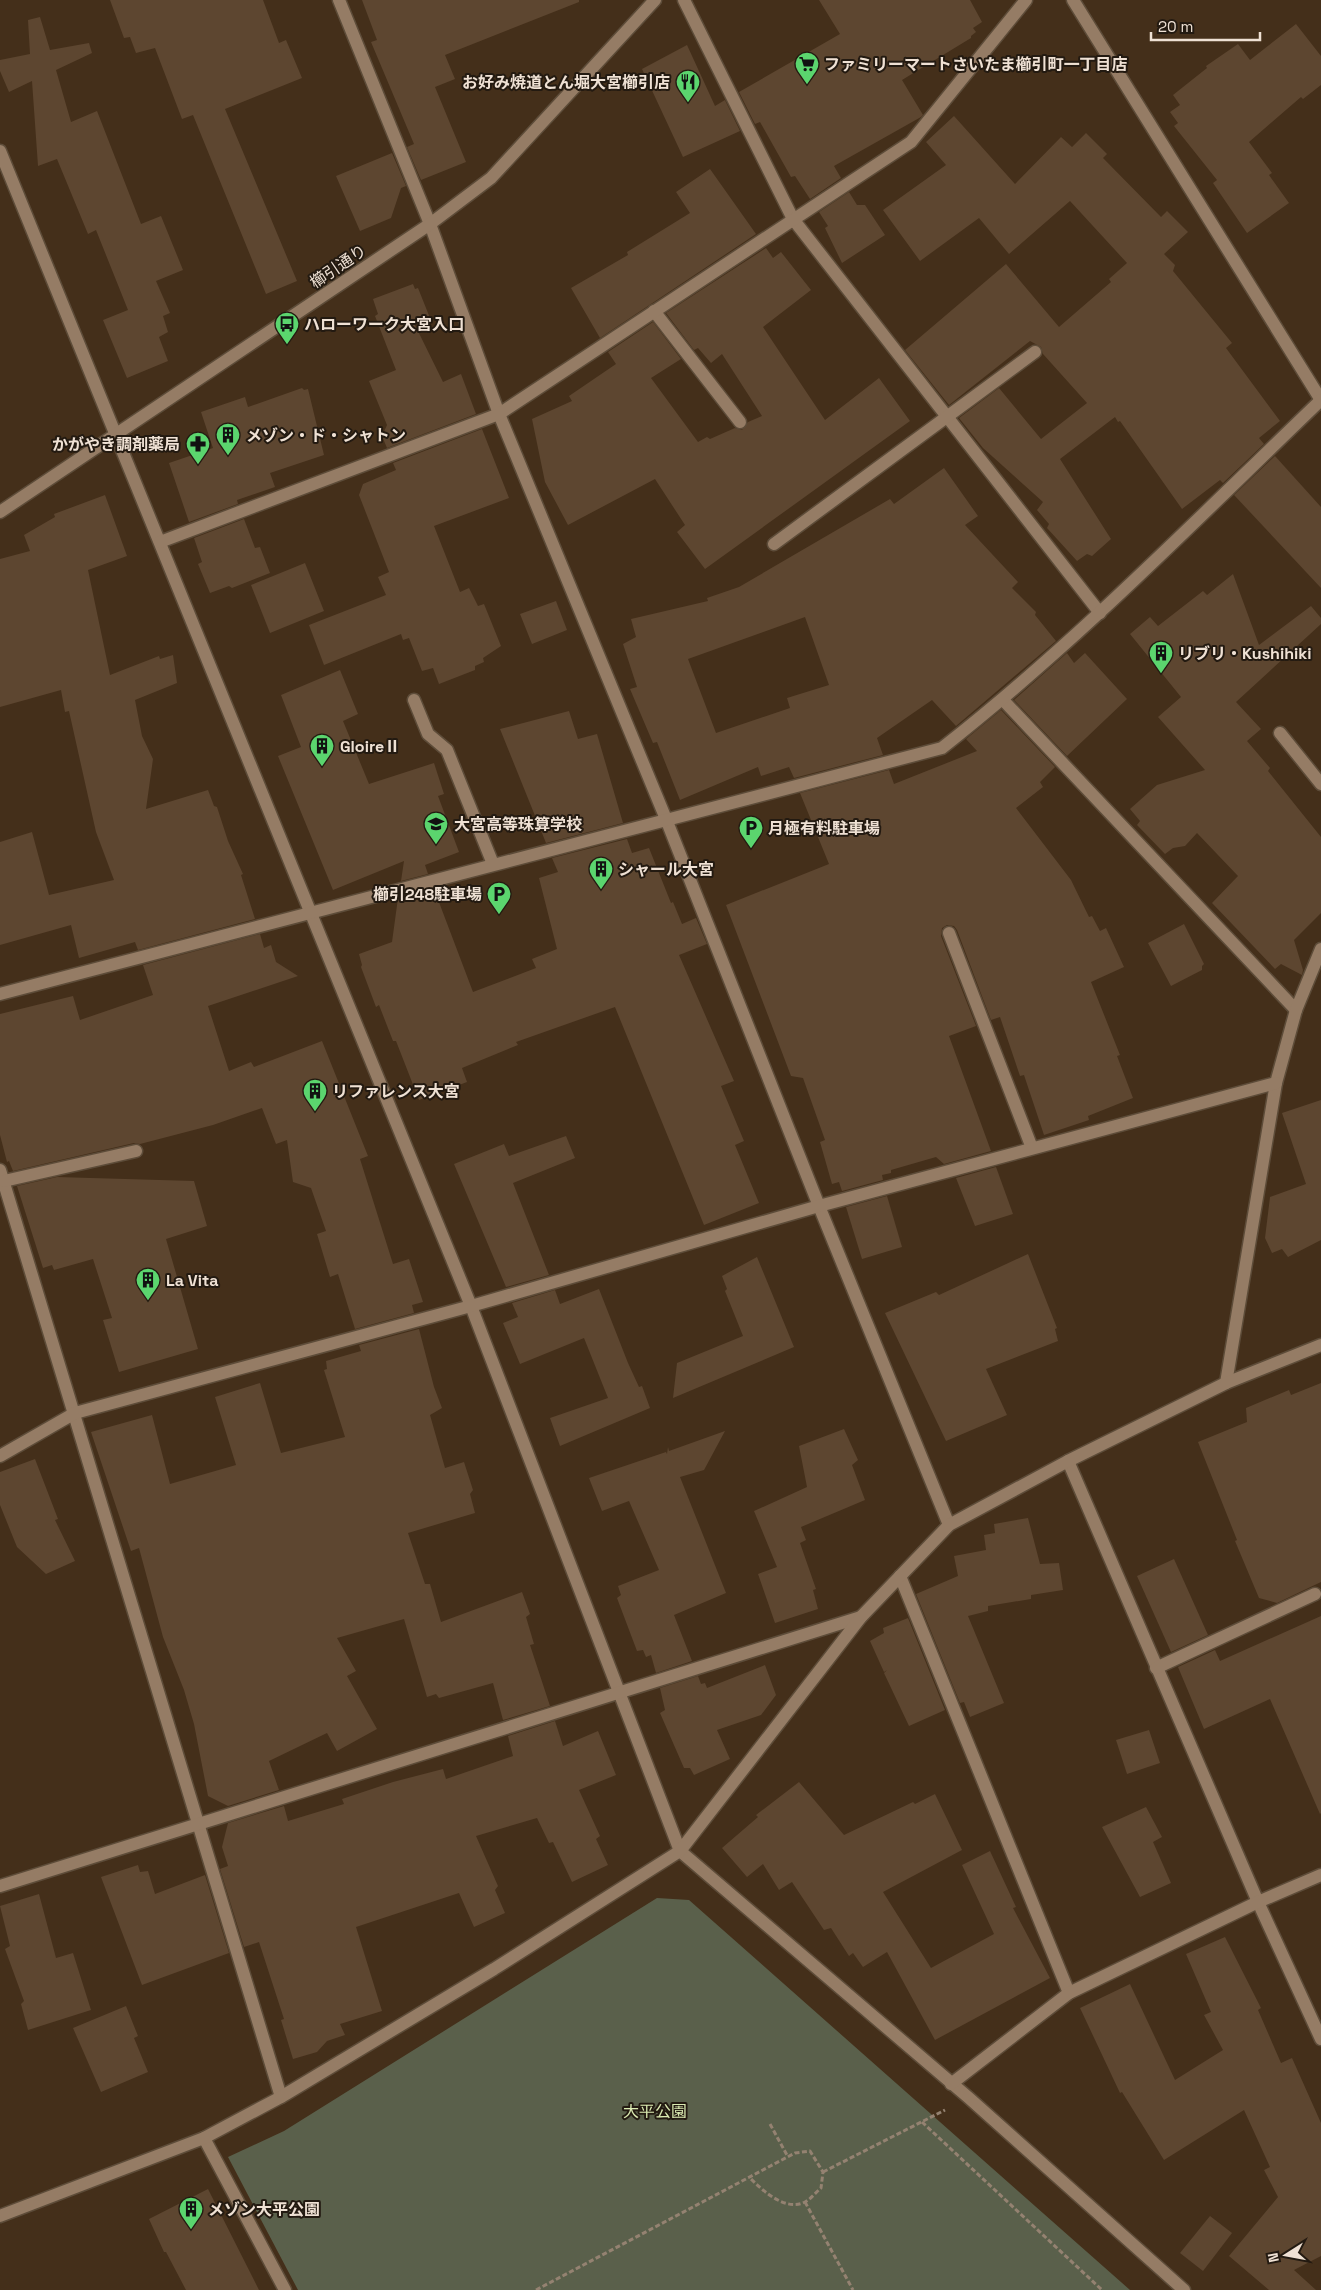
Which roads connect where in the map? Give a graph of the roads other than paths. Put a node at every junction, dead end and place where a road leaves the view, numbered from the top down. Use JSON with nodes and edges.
{"nodes":[{"id":1,"x":339,"y":0,"type":"edge"},
{"id":2,"x":655,"y":0,"type":"edge"},
{"id":3,"x":684,"y":0,"type":"edge"},
{"id":4,"x":1026,"y":0,"type":"edge"},
{"id":5,"x":1073,"y":0,"type":"edge"},
{"id":6,"x":0,"y":151,"type":"edge"},
{"id":7,"x":793,"y":219,"type":"junction"},
{"id":8,"x":430,"y":224,"type":"junction"},
{"id":9,"x":654,"y":311,"type":"junction"},
{"id":10,"x":1035,"y":352,"type":"dead end"},
{"id":11,"x":1321,"y":400,"type":"edge"},
{"id":12,"x":499,"y":414,"type":"junction"},
{"id":13,"x":946,"y":416,"type":"junction"},
{"id":14,"x":740,"y":422,"type":"dead end"},
{"id":15,"x":116,"y":436,"type":"junction"},
{"id":16,"x":0,"y":512,"type":"edge"},
{"id":17,"x":160,"y":542,"type":"junction"},
{"id":18,"x":774,"y":544,"type":"dead end"},
{"id":19,"x":1100,"y":612,"type":"junction"},
{"id":20,"x":414,"y":700,"type":"dead end"},
{"id":21,"x":1003,"y":700,"type":"junction"},
{"id":22,"x":1280,"y":734,"type":"dead end"},
{"id":23,"x":1321,"y":784,"type":"edge"},
{"id":24,"x":666,"y":819,"type":"junction"},
{"id":25,"x":494,"y":864,"type":"junction"},
{"id":26,"x":309,"y":913,"type":"junction"},
{"id":27,"x":949,"y":933,"type":"dead end"},
{"id":28,"x":1321,"y":950,"type":"edge"},
{"id":29,"x":0,"y":994,"type":"edge"},
{"id":30,"x":1296,"y":1010,"type":"junction"},
{"id":31,"x":1276,"y":1083,"type":"junction"},
{"id":32,"x":1032,"y":1148,"type":"junction"},
{"id":33,"x":136,"y":1151,"type":"dead end"},
{"id":34,"x":2,"y":1176,"type":"edge"},
{"id":35,"x":819,"y":1206,"type":"junction"},
{"id":36,"x":471,"y":1306,"type":"junction"},
{"id":37,"x":1321,"y":1345,"type":"edge"},
{"id":38,"x":1226,"y":1383,"type":"junction"},
{"id":39,"x":75,"y":1413,"type":"junction"},
{"id":40,"x":0,"y":1456,"type":"edge"},
{"id":41,"x":1068,"y":1461,"type":"junction"},
{"id":42,"x":949,"y":1525,"type":"junction"},
{"id":43,"x":900,"y":1576,"type":"junction"},
{"id":44,"x":1315,"y":1594,"type":"dead end"},
{"id":45,"x":861,"y":1617,"type":"junction"},
{"id":46,"x":1156,"y":1668,"type":"junction"},
{"id":47,"x":620,"y":1691,"type":"junction"},
{"id":48,"x":199,"y":1824,"type":"junction"},
{"id":49,"x":680,"y":1851,"type":"junction"},
{"id":50,"x":1321,"y":1875,"type":"edge"},
{"id":51,"x":0,"y":1886,"type":"edge"},
{"id":52,"x":1258,"y":1902,"type":"junction"},
{"id":53,"x":1068,"y":1993,"type":"junction"},
{"id":54,"x":1321,"y":2039,"type":"edge"},
{"id":55,"x":952,"y":2084,"type":"junction"},
{"id":56,"x":281,"y":2097,"type":"junction"},
{"id":57,"x":204,"y":2138,"type":"junction"},
{"id":58,"x":0,"y":2216,"type":"edge"},
{"id":59,"x":285,"y":2290,"type":"edge"},
{"id":60,"x":1184,"y":2290,"type":"edge"}],
"edges":[{"from":1,"to":8,"type":"street"},
{"from":2,"to":8,"type":"street","name":"櫛引通り"},
{"from":3,"to":7,"type":"street"},
{"from":4,"to":7,"type":"street"},
{"from":5,"to":11,"type":"street"},
{"from":6,"to":15,"type":"street"},
{"from":7,"to":9,"type":"street"},
{"from":7,"to":13,"type":"street"},
{"from":8,"to":12,"type":"street"},
{"from":8,"to":15,"type":"street","name":"櫛引通り"},
{"from":9,"to":12,"type":"street"},
{"from":9,"to":14,"type":"street"},
{"from":10,"to":13,"type":"street"},
{"from":11,"to":19,"type":"street"},
{"from":12,"to":17,"type":"street"},
{"from":12,"to":24,"type":"street"},
{"from":13,"to":18,"type":"street"},
{"from":13,"to":19,"type":"street"},
{"from":15,"to":16,"type":"street","name":"櫛引通り"},
{"from":15,"to":17,"type":"street"},
{"from":17,"to":26,"type":"street"},
{"from":19,"to":21,"type":"street"},
{"from":20,"to":25,"type":"street"},
{"from":21,"to":24,"type":"street"},
{"from":21,"to":30,"type":"street"},
{"from":22,"to":23,"type":"street"},
{"from":24,"to":25,"type":"street"},
{"from":24,"to":35,"type":"street"},
{"from":25,"to":26,"type":"street"},
{"from":26,"to":29,"type":"street"},
{"from":26,"to":36,"type":"street"},
{"from":27,"to":32,"type":"street"},
{"from":28,"to":30,"type":"street"},
{"from":30,"to":31,"type":"street"},
{"from":31,"to":32,"type":"street"},
{"from":31,"to":38,"type":"street"},
{"from":32,"to":35,"type":"street"},
{"from":33,"to":34,"type":"street"},
{"from":34,"to":39,"type":"street"},
{"from":35,"to":36,"type":"street"},
{"from":35,"to":42,"type":"street"},
{"from":36,"to":39,"type":"street"},
{"from":36,"to":47,"type":"street"},
{"from":37,"to":38,"type":"street"},
{"from":38,"to":41,"type":"street"},
{"from":39,"to":40,"type":"street"},
{"from":39,"to":48,"type":"street"},
{"from":41,"to":42,"type":"street"},
{"from":41,"to":46,"type":"street"},
{"from":42,"to":43,"type":"street"},
{"from":43,"to":45,"type":"street"},
{"from":43,"to":53,"type":"street"},
{"from":44,"to":46,"type":"street"},
{"from":45,"to":47,"type":"street"},
{"from":45,"to":49,"type":"street"},
{"from":46,"to":52,"type":"street"},
{"from":47,"to":48,"type":"street"},
{"from":47,"to":49,"type":"street"},
{"from":48,"to":51,"type":"street"},
{"from":48,"to":56,"type":"street"},
{"from":49,"to":55,"type":"street"},
{"from":49,"to":56,"type":"street"},
{"from":50,"to":52,"type":"street"},
{"from":52,"to":53,"type":"street"},
{"from":52,"to":54,"type":"street"},
{"from":53,"to":55,"type":"street"},
{"from":55,"to":60,"type":"street"},
{"from":56,"to":57,"type":"street"},
{"from":57,"to":58,"type":"street"},
{"from":57,"to":59,"type":"street"}]}
